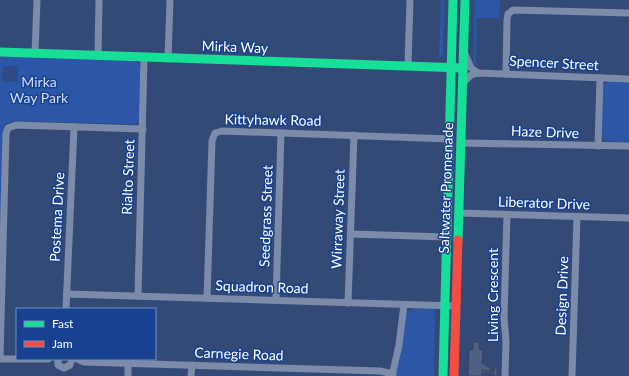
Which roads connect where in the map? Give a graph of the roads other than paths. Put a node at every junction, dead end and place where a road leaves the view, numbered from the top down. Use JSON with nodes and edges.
{"nodes":[{"id":1,"x":37,"y":0,"type":"edge"},
{"id":2,"x":99,"y":0,"type":"edge"},
{"id":3,"x":170,"y":0,"type":"edge"},
{"id":4,"x":410,"y":0,"type":"edge"},
{"id":5,"x":453,"y":0,"type":"edge"},
{"id":6,"x":465,"y":0,"type":"edge"},
{"id":7,"x":629,"y":14,"type":"edge"},
{"id":8,"x":463,"y":50,"type":"junction"},
{"id":9,"x":2,"y":53,"type":"edge"},
{"id":10,"x":35,"y":54,"type":"junction"},
{"id":11,"x":98,"y":56,"type":"junction"},
{"id":12,"x":144,"y":58,"type":"junction"},
{"id":13,"x":168,"y":59,"type":"junction"},
{"id":14,"x":408,"y":66,"type":"junction"},
{"id":15,"x":452,"y":67,"type":"junction"},
{"id":16,"x":463,"y":68,"type":"junction"},
{"id":17,"x":478,"y":73,"type":"junction"},
{"id":18,"x":506,"y":74,"type":"junction"},
{"id":19,"x":600,"y":78,"type":"junction"},
{"id":20,"x":629,"y":79,"type":"edge"},
{"id":21,"x":462,"y":84,"type":"junction"},
{"id":22,"x":74,"y":127,"type":"junction"},
{"id":23,"x":143,"y":129,"type":"junction"},
{"id":24,"x":281,"y":133,"type":"junction"},
{"id":25,"x":354,"y":135,"type":"junction"},
{"id":26,"x":450,"y":138,"type":"junction"},
{"id":27,"x":461,"y":143,"type":"junction"},
{"id":28,"x":598,"y":146,"type":"junction"},
{"id":29,"x":629,"y":146,"type":"edge"},
{"id":30,"x":459,"y":213,"type":"junction"},
{"id":31,"x":507,"y":215,"type":"junction"},
{"id":32,"x":577,"y":217,"type":"junction"},
{"id":33,"x":629,"y":218,"type":"edge"},
{"id":34,"x":351,"y":234,"type":"junction"},
{"id":35,"x":447,"y":237,"type":"junction"},
{"id":36,"x":67,"y":294,"type":"junction"},
{"id":37,"x":138,"y":296,"type":"junction"},
{"id":38,"x":207,"y":298,"type":"junction"},
{"id":39,"x":276,"y":300,"type":"junction"},
{"id":40,"x":348,"y":303,"type":"junction"},
{"id":41,"x":404,"y":305,"type":"junction"},
{"id":42,"x":445,"y":306,"type":"junction"},
{"id":43,"x":456,"y":306,"type":"junction"},
{"id":44,"x":66,"y":308,"type":"edge"},
{"id":45,"x":0,"y":359,"type":"edge"},
{"id":46,"x":16,"y":359,"type":"edge"},
{"id":47,"x":45,"y":360,"type":"edge"},
{"id":48,"x":79,"y":360,"type":"edge"},
{"id":49,"x":84,"y":362,"type":"junction"},
{"id":50,"x":128,"y":363,"type":"junction"},
{"id":51,"x":59,"y":364,"type":"edge"},
{"id":52,"x":70,"y":364,"type":"edge"},
{"id":53,"x":192,"y":365,"type":"junction"},
{"id":54,"x":393,"y":375,"type":"edge"},
{"id":55,"x":62,"y":376,"type":"edge"},
{"id":56,"x":66,"y":376,"type":"edge"},
{"id":57,"x":128,"y":376,"type":"edge"},
{"id":58,"x":191,"y":376,"type":"edge"},
{"id":59,"x":443,"y":376,"type":"edge"},
{"id":60,"x":454,"y":376,"type":"edge"},
{"id":61,"x":505,"y":376,"type":"edge"},
{"id":62,"x":572,"y":376,"type":"edge"}],
"edges":[{"from":1,"to":10,"type":"street"},
{"from":2,"to":11,"type":"street"},
{"from":3,"to":13,"type":"street"},
{"from":4,"to":14,"type":"street"},
{"from":5,"to":15,"type":"street","name":"Saltwater Promenade"},
{"from":6,"to":8,"type":"street","name":"Saltwater Promenade"},
{"from":7,"to":18,"type":"street"},
{"from":8,"to":16,"type":"street","name":"Saltwater Promenade"},
{"from":8,"to":17,"type":"street"},
{"from":9,"to":10,"type":"street","name":"Mirka Way"},
{"from":10,"to":11,"type":"street","name":"Mirka Way"},
{"from":11,"to":12,"type":"street","name":"Mirka Way"},
{"from":12,"to":13,"type":"street","name":"Mirka Way"},
{"from":12,"to":23,"type":"street","name":"Rialto Street"},
{"from":13,"to":14,"type":"street","name":"Mirka Way"},
{"from":14,"to":15,"type":"street","name":"Mirka Way"},
{"from":15,"to":16,"type":"street","name":"Mirka Way"},
{"from":15,"to":26,"type":"street","name":"Saltwater Promenade"},
{"from":16,"to":21,"type":"street","name":"Saltwater Promenade"},
{"from":17,"to":18,"type":"street","name":"Spencer Street"},
{"from":17,"to":21,"type":"street"},
{"from":18,"to":19,"type":"street","name":"Spencer Street"},
{"from":19,"to":20,"type":"street","name":"Spencer Street"},
{"from":19,"to":28,"type":"street"},
{"from":21,"to":27,"type":"street","name":"Saltwater Promenade"},
{"from":22,"to":23,"type":"street"},
{"from":22,"to":36,"type":"street","name":"Postema Drive"},
{"from":22,"to":45,"type":"street"},
{"from":23,"to":37,"type":"street","name":"Rialto Street"},
{"from":24,"to":25,"type":"street","name":"Kittyhawk Road"},
{"from":24,"to":38,"type":"street","name":"Kittyhawk Road"},
{"from":24,"to":39,"type":"street","name":"Seedgrass Street"},
{"from":25,"to":26,"type":"street","name":"Kittyhawk Road"},
{"from":25,"to":34,"type":"street","name":"Wirraway Street"},
{"from":26,"to":35,"type":"street","name":"Saltwater Promenade"},
{"from":27,"to":28,"type":"street","name":"Haze Drive"},
{"from":27,"to":30,"type":"street","name":"Saltwater Promenade"},
{"from":28,"to":29,"type":"street","name":"Haze Drive"},
{"from":30,"to":31,"type":"street","name":"Liberator Drive"},
{"from":30,"to":43,"type":"street","name":"Saltwater Promenade"},
{"from":31,"to":32,"type":"street","name":"Liberator Drive"},
{"from":31,"to":61,"type":"street","name":"Living Crescent"},
{"from":32,"to":33,"type":"street","name":"Liberator Drive"},
{"from":32,"to":62,"type":"street","name":"Design Drive"},
{"from":34,"to":35,"type":"street"},
{"from":34,"to":40,"type":"street","name":"Wirraway Street"},
{"from":35,"to":42,"type":"street","name":"Saltwater Promenade"},
{"from":36,"to":37,"type":"street","name":"Squadron Road"},
{"from":36,"to":44,"type":"street","name":"Postema Drive"},
{"from":37,"to":38,"type":"street","name":"Squadron Road"},
{"from":38,"to":39,"type":"street","name":"Squadron Road"},
{"from":39,"to":40,"type":"street","name":"Squadron Road"},
{"from":40,"to":41,"type":"street","name":"Squadron Road"},
{"from":41,"to":42,"type":"street","name":"Squadron Road"},
{"from":41,"to":54,"type":"street"},
{"from":42,"to":43,"type":"street","name":"Squadron Road"},
{"from":42,"to":59,"type":"street","name":"Saltwater Promenade"},
{"from":43,"to":60,"type":"street","name":"Saltwater Promenade"},
{"from":45,"to":46,"type":"street"},
{"from":47,"to":51,"type":"street"},
{"from":48,"to":49,"type":"street","name":"Carnegie Road"},
{"from":49,"to":50,"type":"street","name":"Carnegie Road"},
{"from":49,"to":52,"type":"street","name":"Carnegie Road"},
{"from":50,"to":53,"type":"street","name":"Carnegie Road"},
{"from":50,"to":57,"type":"street"},
{"from":51,"to":52,"type":"street","name":"Carnegie Road"},
{"from":51,"to":55,"type":"street"},
{"from":52,"to":56,"type":"street"},
{"from":53,"to":54,"type":"street","name":"Carnegie Road"},
{"from":53,"to":58,"type":"street"}]}
